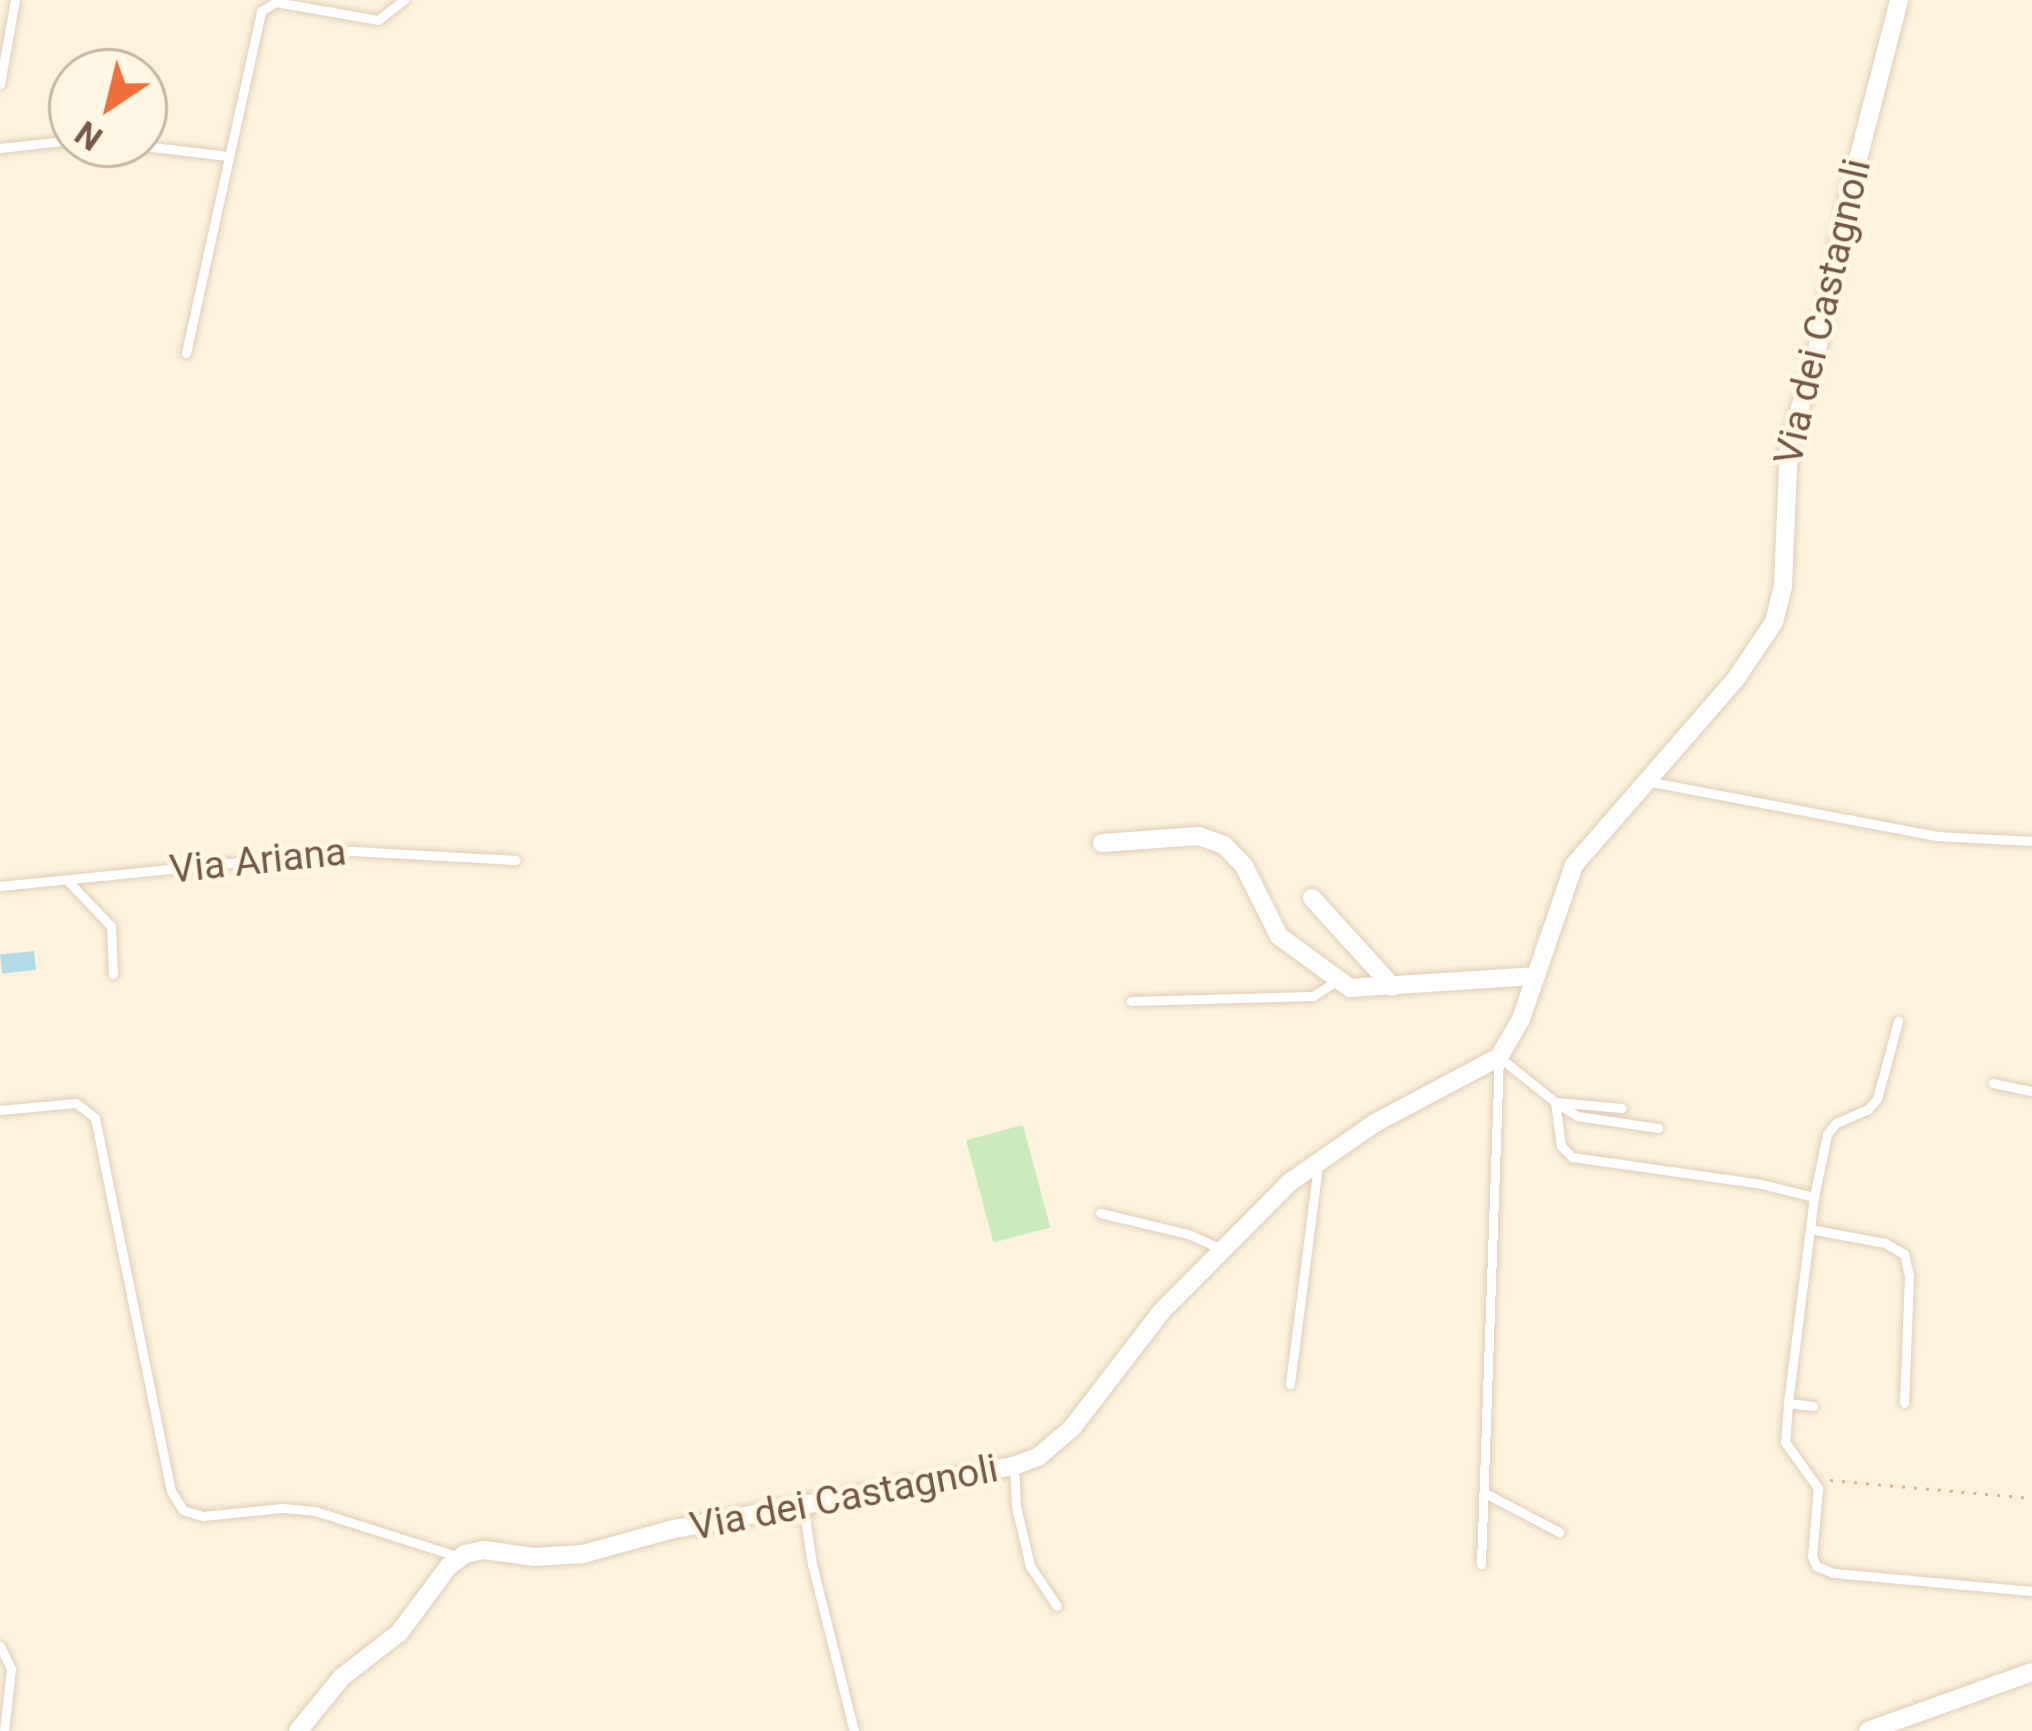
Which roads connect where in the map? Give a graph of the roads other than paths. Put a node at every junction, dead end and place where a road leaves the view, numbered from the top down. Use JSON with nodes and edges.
{"nodes":[{"id":1,"x":15,"y":0,"type":"edge"},
{"id":2,"x":404,"y":0,"type":"edge"},
{"id":3,"x":1899,"y":0,"type":"edge"},
{"id":4,"x":0,"y":84,"type":"edge"},
{"id":5,"x":48,"y":143,"type":"edge"},
{"id":6,"x":0,"y":148,"type":"edge"},
{"id":7,"x":168,"y":149,"type":"edge"},
{"id":8,"x":227,"y":156,"type":"junction"},
{"id":9,"x":186,"y":353,"type":"dead end"},
{"id":10,"x":1646,"y":781,"type":"junction"},
{"id":11,"x":2032,"y":841,"type":"edge"},
{"id":12,"x":1102,"y":843,"type":"dead end"},
{"id":13,"x":516,"y":860,"type":"dead end"},
{"id":14,"x":67,"y":880,"type":"junction"},
{"id":15,"x":0,"y":886,"type":"edge"},
{"id":16,"x":1312,"y":898,"type":"dead end"},
{"id":17,"x":113,"y":974,"type":"dead end"},
{"id":18,"x":1534,"y":976,"type":"junction"},
{"id":19,"x":1336,"y":981,"type":"junction"},
{"id":20,"x":1393,"y":987,"type":"junction"},
{"id":21,"x":1131,"y":1001,"type":"dead end"},
{"id":22,"x":1898,"y":1021,"type":"dead end"},
{"id":23,"x":1499,"y":1057,"type":"junction"},
{"id":24,"x":1993,"y":1083,"type":"dead end"},
{"id":25,"x":2032,"y":1091,"type":"edge"},
{"id":26,"x":1555,"y":1102,"type":"junction"},
{"id":27,"x":1622,"y":1108,"type":"dead end"},
{"id":28,"x":0,"y":1110,"type":"edge"},
{"id":29,"x":1658,"y":1128,"type":"dead end"},
{"id":30,"x":1318,"y":1160,"type":"junction"},
{"id":31,"x":1814,"y":1197,"type":"junction"},
{"id":32,"x":1100,"y":1213,"type":"dead end"},
{"id":33,"x":1810,"y":1229,"type":"junction"},
{"id":34,"x":1222,"y":1249,"type":"junction"},
{"id":35,"x":1290,"y":1384,"type":"dead end"},
{"id":36,"x":1788,"y":1403,"type":"junction"},
{"id":37,"x":1904,"y":1403,"type":"dead end"},
{"id":38,"x":1813,"y":1406,"type":"dead end"},
{"id":39,"x":1015,"y":1466,"type":"junction"},
{"id":40,"x":1485,"y":1492,"type":"junction"},
{"id":41,"x":803,"y":1505,"type":"junction"},
{"id":42,"x":1559,"y":1532,"type":"dead end"},
{"id":43,"x":460,"y":1557,"type":"junction"},
{"id":44,"x":1481,"y":1564,"type":"dead end"},
{"id":45,"x":2032,"y":1591,"type":"edge"},
{"id":46,"x":1057,"y":1606,"type":"dead end"},
{"id":47,"x":0,"y":1646,"type":"edge"},
{"id":48,"x":2032,"y":1672,"type":"edge"},
{"id":49,"x":4,"y":1731,"type":"edge"},
{"id":50,"x":298,"y":1731,"type":"edge"},
{"id":51,"x":854,"y":1731,"type":"edge"},
{"id":52,"x":1868,"y":1731,"type":"edge"}],
"edges":[{"from":1,"to":4,"type":"lane"},
{"from":2,"to":8,"type":"lane"},
{"from":3,"to":10,"type":"street","name":"Via dei Castagnoli"},
{"from":5,"to":6,"type":"lane"},
{"from":7,"to":8,"type":"lane"},
{"from":8,"to":9,"type":"lane"},
{"from":10,"to":11,"type":"lane"},
{"from":10,"to":18,"type":"street","name":"Via dei Castagnoli"},
{"from":12,"to":19,"type":"street"},
{"from":13,"to":14,"type":"lane","name":"Via Ariana"},
{"from":14,"to":15,"type":"lane","name":"Via Ariana"},
{"from":14,"to":17,"type":"lane"},
{"from":16,"to":20,"type":"street"},
{"from":18,"to":20,"type":"street"},
{"from":18,"to":23,"type":"street","name":"Via dei Castagnoli"},
{"from":19,"to":20,"type":"street"},
{"from":19,"to":21,"type":"lane"},
{"from":22,"to":31,"type":"lane"},
{"from":23,"to":26,"type":"lane"},
{"from":23,"to":30,"type":"street","name":"Via dei Castagnoli"},
{"from":23,"to":40,"type":"lane"},
{"from":24,"to":25,"type":"lane"},
{"from":26,"to":27,"type":"lane"},
{"from":26,"to":29,"type":"lane"},
{"from":26,"to":31,"type":"lane"},
{"from":28,"to":43,"type":"lane","name":"Via dei Castagnoli"},
{"from":30,"to":34,"type":"street","name":"Via dei Castagnoli"},
{"from":30,"to":35,"type":"lane"},
{"from":31,"to":33,"type":"lane"},
{"from":32,"to":34,"type":"lane"},
{"from":33,"to":36,"type":"lane"},
{"from":33,"to":37,"type":"lane"},
{"from":34,"to":39,"type":"street","name":"Via dei Castagnoli"},
{"from":36,"to":38,"type":"lane"},
{"from":36,"to":45,"type":"lane"},
{"from":39,"to":41,"type":"street","name":"Via dei Castagnoli"},
{"from":39,"to":46,"type":"lane"},
{"from":40,"to":42,"type":"lane"},
{"from":40,"to":44,"type":"lane"},
{"from":41,"to":43,"type":"street","name":"Via dei Castagnoli"},
{"from":41,"to":51,"type":"lane"},
{"from":43,"to":50,"type":"street"},
{"from":47,"to":49,"type":"lane"},
{"from":48,"to":52,"type":"street"}]}
